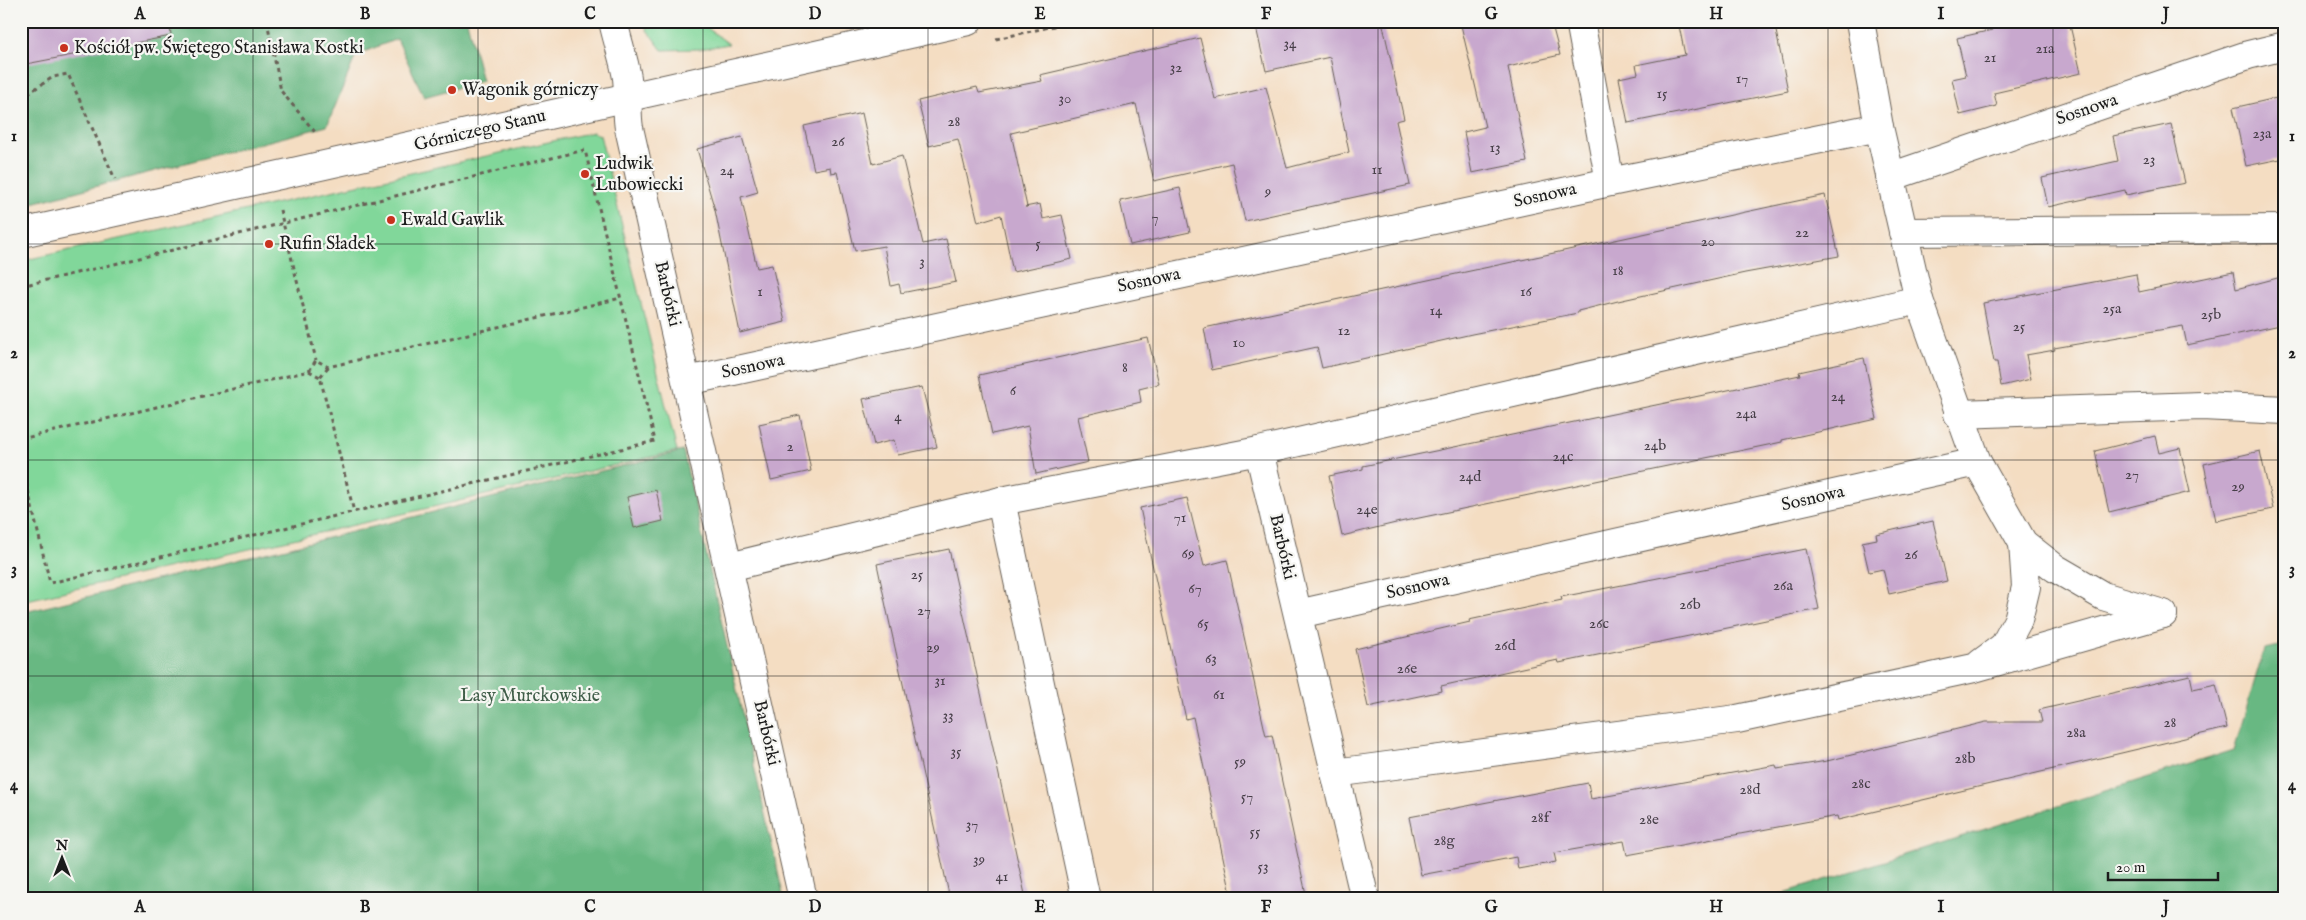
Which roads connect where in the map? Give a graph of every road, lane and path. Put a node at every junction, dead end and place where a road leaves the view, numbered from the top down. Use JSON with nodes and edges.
{"nodes":[{"id":1,"x":267,"y":21,"type":"edge"},
{"id":2,"x":613,"y":21,"type":"edge"},
{"id":3,"x":968,"y":21,"type":"edge"},
{"id":4,"x":1580,"y":21,"type":"edge"},
{"id":5,"x":1866,"y":23,"type":"edge"},
{"id":6,"x":2285,"y":46,"type":"edge"},
{"id":7,"x":21,"y":98,"type":"edge"},
{"id":8,"x":628,"y":98,"type":"junction"},
{"id":9,"x":1879,"y":127,"type":"junction"},
{"id":10,"x":331,"y":165,"type":"junction"},
{"id":11,"x":1890,"y":176,"type":"junction"},
{"id":12,"x":1610,"y":182,"type":"junction"},
{"id":13,"x":119,"y":186,"type":"dead end"},
{"id":14,"x":278,"y":203,"type":"dead end"},
{"id":15,"x":284,"y":224,"type":"junction"},
{"id":16,"x":2285,"y":229,"type":"edge"},
{"id":17,"x":1903,"y":232,"type":"junction"},
{"id":18,"x":21,"y":233,"type":"edge"},
{"id":19,"x":21,"y":286,"type":"edge"},
{"id":20,"x":621,"y":298,"type":"junction"},
{"id":21,"x":1918,"y":300,"type":"junction"},
{"id":22,"x":316,"y":360,"type":"junction"},
{"id":23,"x":328,"y":366,"type":"junction"},
{"id":24,"x":309,"y":371,"type":"junction"},
{"id":25,"x":320,"y":377,"type":"junction"},
{"id":26,"x":687,"y":381,"type":"junction"},
{"id":27,"x":2285,"y":410,"type":"edge"},
{"id":28,"x":1958,"y":414,"type":"junction"},
{"id":29,"x":21,"y":438,"type":"edge"},
{"id":30,"x":1259,"y":451,"type":"junction"},
{"id":31,"x":21,"y":461,"type":"edge"},
{"id":32,"x":1977,"y":462,"type":"junction"},
{"id":33,"x":1000,"y":501,"type":"junction"},
{"id":34,"x":354,"y":512,"type":"junction"},
{"id":35,"x":2023,"y":543,"type":"junction"},
{"id":36,"x":729,"y":567,"type":"junction"},
{"id":37,"x":1298,"y":614,"type":"junction"},
{"id":38,"x":1974,"y":668,"type":"junction"},
{"id":39,"x":1335,"y":773,"type":"junction"},
{"id":40,"x":2285,"y":889,"type":"edge"},
{"id":41,"x":803,"y":899,"type":"edge"},
{"id":42,"x":1086,"y":899,"type":"edge"},
{"id":43,"x":1365,"y":899,"type":"edge"},
{"id":44,"x":2267,"y":899,"type":"edge"}],
"edges":[{"from":1,"to":10,"type":"path"},
{"from":2,"to":8,"type":"street","name":"Barbórki"},
{"from":3,"to":8,"type":"street","name":"Górniczego Stanu"},
{"from":4,"to":12,"type":"street"},
{"from":5,"to":9,"type":"street"},
{"from":6,"to":11,"type":"street","name":"Sosnowa"},
{"from":7,"to":13,"type":"path"},
{"from":8,"to":10,"type":"street","name":"Górniczego Stanu"},
{"from":8,"to":26,"type":"street","name":"Barbórki"},
{"from":9,"to":11,"type":"street"},
{"from":9,"to":12,"type":"street","name":"Sosnowa"},
{"from":10,"to":18,"type":"street","name":"Górniczego Stanu"},
{"from":11,"to":17,"type":"street"},
{"from":12,"to":26,"type":"street","name":"Sosnowa"},
{"from":14,"to":15,"type":"path"},
{"from":15,"to":19,"type":"path"},
{"from":15,"to":20,"type":"path"},
{"from":15,"to":22,"type":"path"},
{"from":16,"to":17,"type":"street"},
{"from":17,"to":21,"type":"street"},
{"from":20,"to":23,"type":"path"},
{"from":20,"to":34,"type":"path"},
{"from":21,"to":28,"type":"street"},
{"from":21,"to":30,"type":"street"},
{"from":22,"to":23,"type":"path"},
{"from":22,"to":24,"type":"path"},
{"from":23,"to":25,"type":"path"},
{"from":24,"to":25,"type":"path"},
{"from":24,"to":29,"type":"path"},
{"from":25,"to":34,"type":"path"},
{"from":26,"to":36,"type":"street","name":"Barbórki"},
{"from":27,"to":28,"type":"street"},
{"from":28,"to":32,"type":"street"},
{"from":30,"to":33,"type":"street"},
{"from":30,"to":37,"type":"street","name":"Barbórki"},
{"from":31,"to":34,"type":"path"},
{"from":32,"to":35,"type":"street"},
{"from":32,"to":37,"type":"street","name":"Sosnowa"},
{"from":33,"to":36,"type":"street"},
{"from":33,"to":42,"type":"street"},
{"from":35,"to":38,"type":"street"},
{"from":35,"to":38,"type":"street"},
{"from":36,"to":41,"type":"street","name":"Barbórki"},
{"from":37,"to":39,"type":"street","name":"Barbórki"},
{"from":38,"to":39,"type":"street"},
{"from":39,"to":43,"type":"street","name":"Barbórki"},
{"from":40,"to":44,"type":"path"}]}
